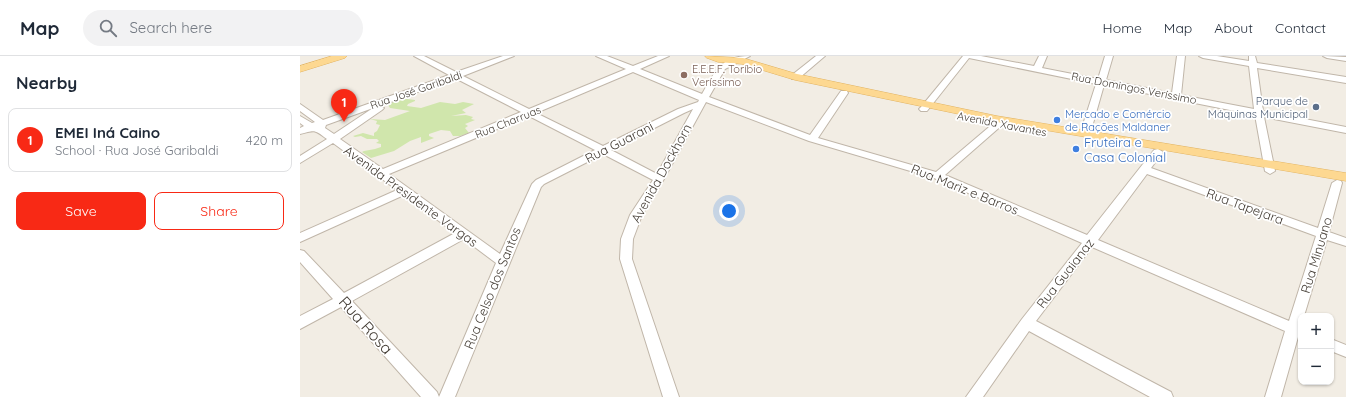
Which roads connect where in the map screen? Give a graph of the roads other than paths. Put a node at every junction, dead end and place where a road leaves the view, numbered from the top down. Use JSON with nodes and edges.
{"nodes":[{"id":1,"x":342,"y":56,"type":"edge"},
{"id":2,"x":418,"y":56,"type":"edge"},
{"id":3,"x":510,"y":56,"type":"edge"},
{"id":4,"x":600,"y":56,"type":"edge"},
{"id":5,"x":665,"y":56,"type":"edge"},
{"id":6,"x":710,"y":56,"type":"edge"},
{"id":7,"x":746,"y":56,"type":"edge"},
{"id":8,"x":821,"y":56,"type":"edge"},
{"id":9,"x":968,"y":56,"type":"edge"},
{"id":10,"x":1043,"y":56,"type":"edge"},
{"id":11,"x":1109,"y":56,"type":"edge"},
{"id":12,"x":1181,"y":56,"type":"edge"},
{"id":13,"x":1203,"y":56,"type":"edge"},
{"id":14,"x":1327,"y":56,"type":"edge"},
{"id":15,"x":1346,"y":59,"type":"edge"},
{"id":16,"x":1252,"y":60,"type":"edge"},
{"id":17,"x":731,"y":61,"type":"edge"},
{"id":18,"x":300,"y":69,"type":"edge"},
{"id":19,"x":635,"y":69,"type":"junction"},
{"id":20,"x":1037,"y":69,"type":"junction"},
{"id":21,"x":457,"y":76,"type":"junction"},
{"id":22,"x":795,"y":77,"type":"junction"},
{"id":23,"x":1346,"y":80,"type":"edge"},
{"id":24,"x":1100,"y":82,"type":"junction"},
{"id":25,"x":844,"y":93,"type":"junction"},
{"id":26,"x":1176,"y":97,"type":"junction"},
{"id":27,"x":393,"y":98,"type":"junction"},
{"id":28,"x":701,"y":101,"type":"junction"},
{"id":29,"x":300,"y":107,"type":"edge"},
{"id":30,"x":926,"y":107,"type":"junction"},
{"id":31,"x":530,"y":112,"type":"junction"},
{"id":32,"x":1259,"y":113,"type":"junction"},
{"id":33,"x":300,"y":119,"type":"edge"},
{"id":34,"x":998,"y":124,"type":"junction"},
{"id":35,"x":318,"y":127,"type":"junction"},
{"id":36,"x":1346,"y":130,"type":"edge"},
{"id":37,"x":300,"y":131,"type":"edge"},
{"id":38,"x":1085,"y":134,"type":"junction"},
{"id":39,"x":334,"y":139,"type":"junction"},
{"id":40,"x":812,"y":139,"type":"junction"},
{"id":41,"x":603,"y":150,"type":"junction"},
{"id":42,"x":1158,"y":152,"type":"junction"},
{"id":43,"x":300,"y":160,"type":"edge"},
{"id":44,"x":1270,"y":168,"type":"junction"},
{"id":45,"x":1145,"y":170,"type":"junction"},
{"id":46,"x":381,"y":174,"type":"junction"},
{"id":47,"x":938,"y":176,"type":"junction"},
{"id":48,"x":659,"y":179,"type":"junction"},
{"id":49,"x":1343,"y":181,"type":"edge"},
{"id":50,"x":540,"y":182,"type":"joint"},
{"id":51,"x":404,"y":191,"type":"junction"},
{"id":52,"x":464,"y":234,"type":"junction"},
{"id":53,"x":1323,"y":234,"type":"junction"},
{"id":54,"x":300,"y":238,"type":"edge"},
{"id":55,"x":1089,"y":241,"type":"junction"},
{"id":56,"x":1346,"y":242,"type":"edge"},
{"id":57,"x":300,"y":254,"type":"edge"},
{"id":58,"x":503,"y":262,"type":"junction"},
{"id":59,"x":343,"y":299,"type":"junction"},
{"id":60,"x":300,"y":323,"type":"edge"},
{"id":61,"x":1027,"y":323,"type":"junction"},
{"id":62,"x":1297,"y":330,"type":"edge"},
{"id":63,"x":1334,"y":346,"type":"edge"},
{"id":64,"x":1346,"y":351,"type":"edge"},
{"id":65,"x":431,"y":397,"type":"edge"},
{"id":66,"x":447,"y":397,"type":"edge"},
{"id":67,"x":671,"y":397,"type":"edge"},
{"id":68,"x":974,"y":397,"type":"edge"},
{"id":69,"x":1165,"y":397,"type":"edge"},
{"id":70,"x":1273,"y":397,"type":"edge"}],
"edges":[{"from":1,"to":18,"type":"main road"},
{"from":2,"to":21,"type":"street"},
{"from":3,"to":21,"type":"street","name":"Rua José Garibaldi"},
{"from":4,"to":19,"type":"street","name":"Rua Mariz e Barros"},
{"from":5,"to":19,"type":"street","name":"Rua Charruas"},
{"from":6,"to":17,"type":"main road","name":"Avenida Xavantes"},
{"from":7,"to":17,"type":"street","name":"Avenida Dockhorn"},
{"from":8,"to":22,"type":"street"},
{"from":9,"to":20,"type":"street","name":"Rua Domingos Veríssimo"},
{"from":9,"to":30,"type":"street"},
{"from":10,"to":20,"type":"street"},
{"from":11,"to":24,"type":"street"},
{"from":12,"to":26,"type":"street"},
{"from":13,"to":16,"type":"street"},
{"from":14,"to":15,"type":"street"},
{"from":16,"to":23,"type":"street"},
{"from":16,"to":32,"type":"street"},
{"from":17,"to":22,"type":"main road","name":"Avenida Xavantes"},
{"from":17,"to":25,"type":"main road","name":"Avenida Xavantes"},
{"from":17,"to":28,"type":"street","name":"Avenida Dockhorn"},
{"from":19,"to":28,"type":"street","name":"Rua Mariz e Barros"},
{"from":19,"to":31,"type":"street","name":"Rua Charruas"},
{"from":20,"to":24,"type":"street","name":"Rua Domingos Veríssimo"},
{"from":21,"to":27,"type":"street","name":"Rua José Garibaldi"},
{"from":21,"to":31,"type":"street"},
{"from":22,"to":30,"type":"main road","name":"Avenida Xavantes"},
{"from":24,"to":26,"type":"street","name":"Rua Domingos Veríssimo"},
{"from":24,"to":38,"type":"street"},
{"from":25,"to":30,"type":"main road","name":"Avenida Xavantes"},
{"from":25,"to":40,"type":"street"},
{"from":26,"to":32,"type":"street","name":"Rua Domingos Veríssimo"},
{"from":27,"to":35,"type":"street","name":"Rua José Garibaldi"},
{"from":27,"to":39,"type":"street"},
{"from":28,"to":40,"type":"street","name":"Rua Mariz e Barros"},
{"from":28,"to":41,"type":"street","name":"Rua Guarani"},
{"from":28,"to":48,"type":"street","name":"Avenida Dockhorn"},
{"from":29,"to":35,"type":"street","name":"Avenida Presidente Vargas"},
{"from":30,"to":34,"type":"main road","name":"Avenida Xavantes"},
{"from":30,"to":38,"type":"main road","name":"Avenida Xavantes"},
{"from":31,"to":41,"type":"street"},
{"from":31,"to":46,"type":"street","name":"Rua Charruas"},
{"from":32,"to":36,"type":"street","name":"Rua Domingos Veríssimo"},
{"from":32,"to":44,"type":"street"},
{"from":33,"to":35,"type":"street","name":"Avenida Presidente Vargas"},
{"from":34,"to":42,"type":"main road","name":"Avenida Xavantes"},
{"from":34,"to":47,"type":"street"},
{"from":35,"to":37,"type":"street","name":"Rua José Garibaldi"},
{"from":35,"to":39,"type":"street","name":"Avenida Presidente Vargas"},
{"from":38,"to":44,"type":"main road","name":"Avenida Xavantes"},
{"from":39,"to":43,"type":"street"},
{"from":39,"to":46,"type":"street","name":"Avenida Presidente Vargas"},
{"from":40,"to":47,"type":"street","name":"Rua Mariz e Barros"},
{"from":41,"to":48,"type":"street"},
{"from":41,"to":50,"type":"street","name":"Rua Guarani"},
{"from":42,"to":44,"type":"main road","name":"Avenida Xavantes"},
{"from":42,"to":45,"type":"street","name":"Rua Guaianaz"},
{"from":44,"to":49,"type":"main road","name":"Avenida Xavantes"},
{"from":45,"to":53,"type":"street","name":"Rua Tapejara"},
{"from":45,"to":55,"type":"street","name":"Rua Guaianaz"},
{"from":46,"to":51,"type":"street","name":"Avenida Presidente Vargas"},
{"from":47,"to":55,"type":"street","name":"Rua Mariz e Barros"},
{"from":48,"to":67,"type":"street","name":"Avenida Dockhorn"},
{"from":49,"to":53,"type":"street","name":"Rua Minuano"},
{"from":50,"to":58,"type":"street","name":"Rua Celso dos Santos"},
{"from":51,"to":52,"type":"street","name":"Avenida Presidente Vargas"},
{"from":51,"to":54,"type":"street"},
{"from":52,"to":58,"type":"street","name":"Avenida Presidente Vargas"},
{"from":52,"to":59,"type":"street"},
{"from":53,"to":56,"type":"street","name":"Rua Tapejara"},
{"from":53,"to":62,"type":"street","name":"Rua Minuano"},
{"from":55,"to":61,"type":"street","name":"Rua Guaianaz"},
{"from":55,"to":62,"type":"street","name":"Rua Mariz e Barros"},
{"from":57,"to":59,"type":"street","name":"Rua Rosa"},
{"from":58,"to":66,"type":"street","name":"Rua Celso dos Santos"},
{"from":59,"to":60,"type":"street"},
{"from":59,"to":65,"type":"street","name":"Rua Rosa"},
{"from":61,"to":68,"type":"street","name":"Rua Guaianaz"},
{"from":61,"to":69,"type":"street"},
{"from":62,"to":70,"type":"street","name":"Rua Minuano"},
{"from":63,"to":64,"type":"street"}]}
